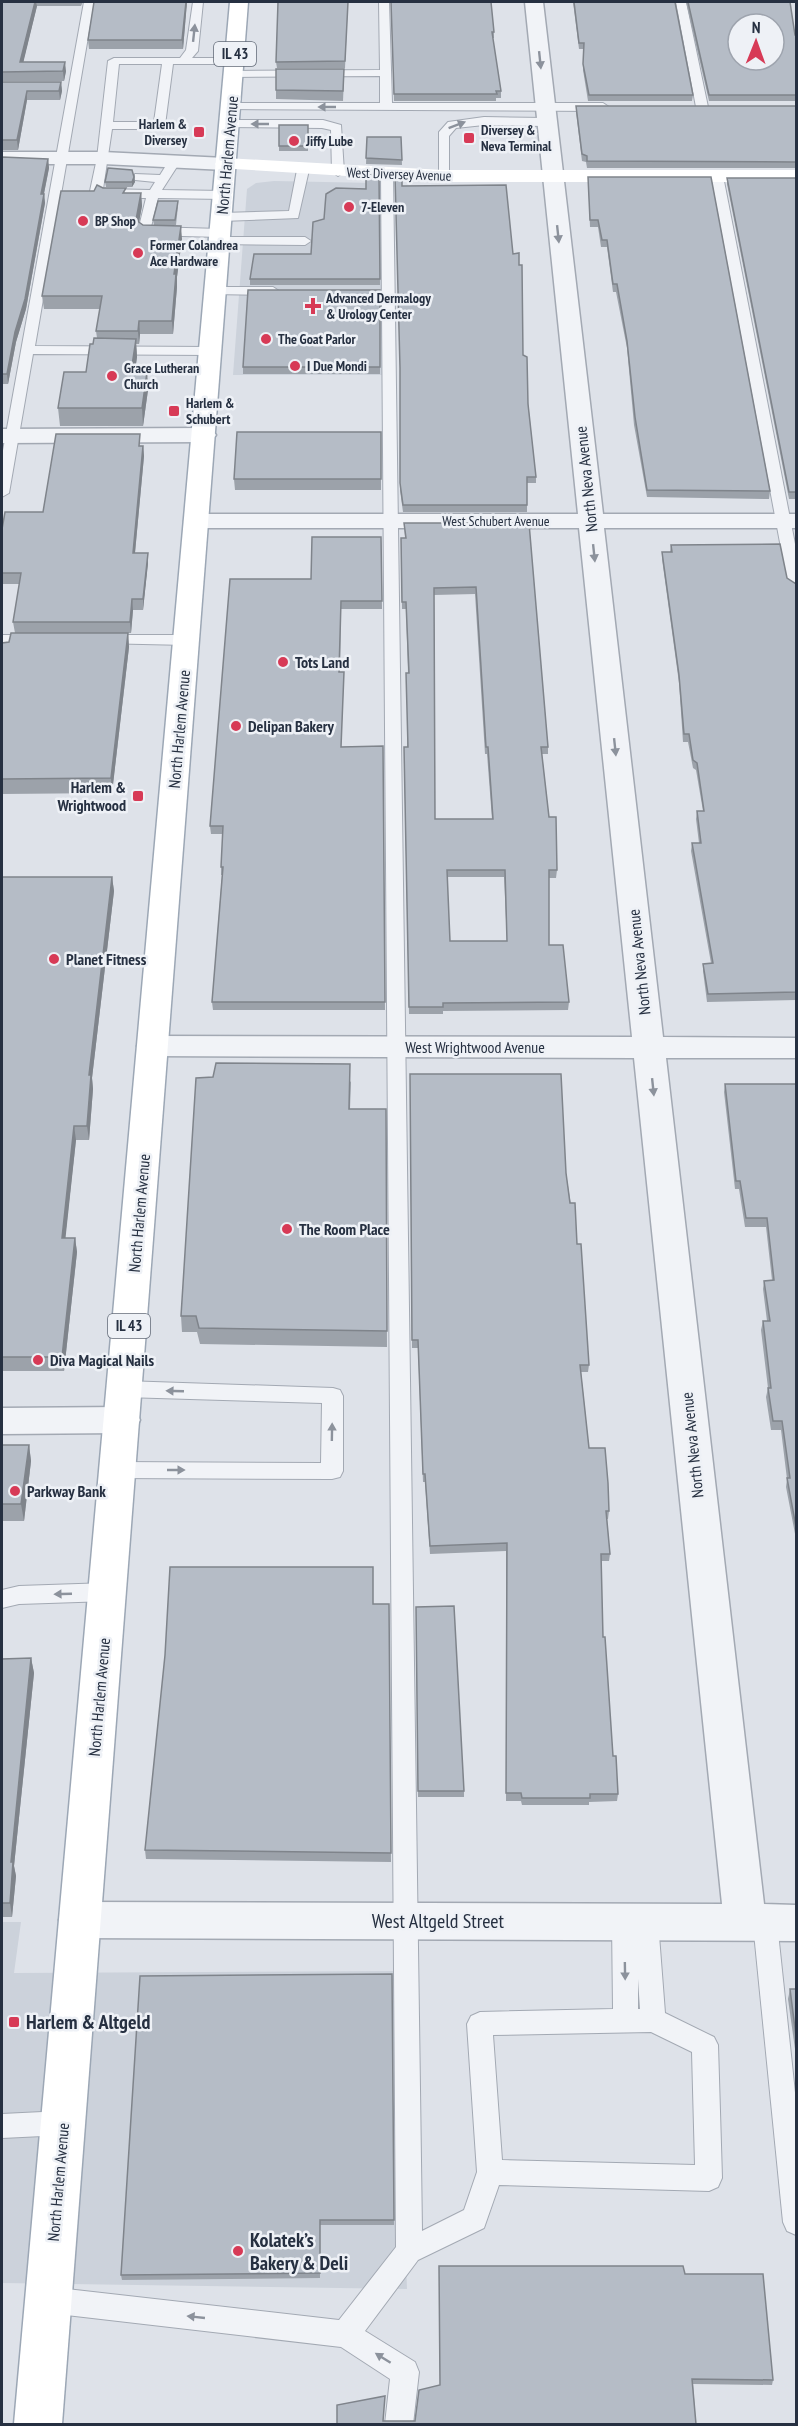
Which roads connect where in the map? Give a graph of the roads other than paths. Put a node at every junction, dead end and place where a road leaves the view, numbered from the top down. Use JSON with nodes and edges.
{"nodes":[{"id":1,"x":89,"y":2,"type":"edge"},
{"id":2,"x":198,"y":2,"type":"edge"},
{"id":3,"x":239,"y":2,"type":"edge"},
{"id":4,"x":384,"y":2,"type":"edge"},
{"id":5,"x":534,"y":2,"type":"edge"},
{"id":6,"x":681,"y":2,"type":"edge"},
{"id":7,"x":168,"y":61,"type":"junction"},
{"id":8,"x":183,"y":61,"type":"junction"},
{"id":9,"x":234,"y":68,"type":"junction"},
{"id":10,"x":386,"y":73,"type":"junction"},
{"id":11,"x":386,"y":107,"type":"junction"},
{"id":12,"x":612,"y":107,"type":"edge"},
{"id":13,"x":703,"y":107,"type":"edge"},
{"id":14,"x":230,"y":115,"type":"junction"},
{"id":15,"x":545,"y":115,"type":"junction"},
{"id":16,"x":106,"y":126,"type":"junction"},
{"id":17,"x":2,"y":158,"type":"edge"},
{"id":18,"x":61,"y":158,"type":"junction"},
{"id":19,"x":225,"y":164,"type":"junction"},
{"id":20,"x":104,"y":170,"type":"junction"},
{"id":21,"x":169,"y":170,"type":"junction"},
{"id":22,"x":303,"y":170,"type":"junction"},
{"id":23,"x":338,"y":172,"type":"junction"},
{"id":24,"x":387,"y":174,"type":"junction"},
{"id":25,"x":442,"y":176,"type":"junction"},
{"id":26,"x":552,"y":176,"type":"junction"},
{"id":27,"x":717,"y":176,"type":"junction"},
{"id":28,"x":796,"y":176,"type":"edge"},
{"id":29,"x":139,"y":177,"type":"dead end"},
{"id":30,"x":154,"y":194,"type":"junction"},
{"id":31,"x":221,"y":222,"type":"junction"},
{"id":32,"x":145,"y":226,"type":"junction"},
{"id":33,"x":305,"y":241,"type":"dead end"},
{"id":34,"x":216,"y":291,"type":"junction"},
{"id":35,"x":287,"y":291,"type":"edge"},
{"id":36,"x":27,"y":350,"type":"junction"},
{"id":37,"x":210,"y":351,"type":"junction"},
{"id":38,"x":204,"y":435,"type":"junction"},
{"id":39,"x":7,"y":436,"type":"edge"},
{"id":40,"x":2,"y":493,"type":"edge"},
{"id":41,"x":196,"y":521,"type":"junction"},
{"id":42,"x":391,"y":521,"type":"junction"},
{"id":43,"x":590,"y":521,"type":"junction"},
{"id":44,"x":790,"y":521,"type":"edge"},
{"id":45,"x":796,"y":585,"type":"edge"},
{"id":46,"x":2,"y":640,"type":"edge"},
{"id":47,"x":49,"y":640,"type":"edge"},
{"id":48,"x":85,"y":640,"type":"edge"},
{"id":49,"x":187,"y":640,"type":"junction"},
{"id":50,"x":153,"y":1046,"type":"junction"},
{"id":51,"x":397,"y":1047,"type":"junction"},
{"id":52,"x":648,"y":1048,"type":"junction"},
{"id":53,"x":796,"y":1048,"type":"edge"},
{"id":54,"x":123,"y":1404,"type":"junction"},
{"id":55,"x":2,"y":1421,"type":"edge"},
{"id":56,"x":117,"y":1470,"type":"junction"},
{"id":57,"x":108,"y":1592,"type":"junction"},
{"id":58,"x":10,"y":1597,"type":"edge"},
{"id":59,"x":80,"y":1920,"type":"junction"},
{"id":60,"x":407,"y":1921,"type":"junction"},
{"id":61,"x":635,"y":1922,"type":"junction"},
{"id":62,"x":769,"y":1923,"type":"edge"},
{"id":63,"x":626,"y":2020,"type":"junction"},
{"id":64,"x":653,"y":2020,"type":"junction"},
{"id":65,"x":63,"y":2123,"type":"junction"},
{"id":66,"x":2,"y":2126,"type":"edge"},
{"id":67,"x":490,"y":2172,"type":"junction"},
{"id":68,"x":796,"y":2222,"type":"edge"},
{"id":69,"x":409,"y":2251,"type":"junction"},
{"id":70,"x":49,"y":2300,"type":"junction"},
{"id":71,"x":345,"y":2334,"type":"junction"},
{"id":72,"x":38,"y":2424,"type":"edge"},
{"id":73,"x":399,"y":2424,"type":"edge"}],
"edges":[{"from":1,"to":18,"type":"lane"},
{"from":8,"to":2,"type":"lane","one_way":true},
{"from":3,"to":9,"type":"main road","name":"North Harlem Avenue","number":"IL 43"},
{"from":4,"to":10,"type":"lane"},
{"from":5,"to":15,"type":"street","name":"North Neva Avenue","one_way":true},
{"from":6,"to":13,"type":"lane"},
{"from":7,"to":8,"type":"lane"},
{"from":7,"to":16,"type":"lane"},
{"from":7,"to":16,"type":"lane"},
{"from":8,"to":9,"type":"lane"},
{"from":9,"to":10,"type":"lane"},
{"from":9,"to":14,"type":"main road","name":"North Harlem Avenue","number":"IL 43"},
{"from":10,"to":11,"type":"lane"},
{"from":11,"to":14,"type":"lane","one_way":true},
{"from":11,"to":15,"type":"lane"},
{"from":12,"to":15,"type":"lane"},
{"from":14,"to":19,"type":"main road","name":"North Harlem Avenue","number":"IL 43"},
{"from":23,"to":14,"type":"lane","one_way":true},
{"from":25,"to":15,"type":"lane","one_way":true},
{"from":15,"to":26,"type":"street","name":"North Neva Avenue"},
{"from":16,"to":20,"type":"lane"},
{"from":17,"to":18,"type":"street","name":"West Diversey Avenue"},
{"from":18,"to":20,"type":"street","name":"West Diversey Avenue"},
{"from":18,"to":36,"type":"lane"},
{"from":19,"to":21,"type":"street","name":"West Diversey Avenue"},
{"from":19,"to":22,"type":"main road","name":"West Diversey Avenue"},
{"from":19,"to":31,"type":"main road","name":"North Harlem Avenue","number":"IL 43"},
{"from":20,"to":21,"type":"street","name":"West Diversey Avenue"},
{"from":20,"to":30,"type":"lane"},
{"from":21,"to":29,"type":"lane"},
{"from":21,"to":30,"type":"lane"},
{"from":22,"to":23,"type":"main road","name":"West Diversey Avenue"},
{"from":22,"to":31,"type":"lane"},
{"from":23,"to":24,"type":"main road","name":"West Diversey Avenue"},
{"from":24,"to":25,"type":"main road","name":"West Diversey Avenue"},
{"from":24,"to":42,"type":"lane"},
{"from":25,"to":26,"type":"main road","name":"West Diversey Avenue"},
{"from":26,"to":27,"type":"main road","name":"West Diversey Avenue"},
{"from":26,"to":43,"type":"street","name":"North Neva Avenue","one_way":true},
{"from":27,"to":28,"type":"main road","name":"West Diversey Avenue"},
{"from":27,"to":44,"type":"lane"},
{"from":30,"to":31,"type":"lane"},
{"from":30,"to":32,"type":"lane"},
{"from":30,"to":32,"type":"lane"},
{"from":31,"to":32,"type":"lane"},
{"from":31,"to":33,"type":"lane"},
{"from":31,"to":34,"type":"main road","name":"North Harlem Avenue","number":"IL 43"},
{"from":34,"to":35,"type":"lane"},
{"from":34,"to":37,"type":"main road","name":"North Harlem Avenue","number":"IL 43"},
{"from":36,"to":37,"type":"lane"},
{"from":36,"to":39,"type":"lane"},
{"from":37,"to":38,"type":"main road","name":"North Harlem Avenue","number":"IL 43"},
{"from":38,"to":39,"type":"street"},
{"from":38,"to":41,"type":"main road","name":"North Harlem Avenue","number":"IL 43"},
{"from":39,"to":40,"type":"lane"},
{"from":41,"to":42,"type":"street","name":"West Schubert Avenue"},
{"from":41,"to":49,"type":"main road","name":"North Harlem Avenue","number":"IL 43"},
{"from":42,"to":43,"type":"street","name":"West Schubert Avenue"},
{"from":42,"to":51,"type":"lane"},
{"from":43,"to":44,"type":"street","name":"West Schubert Avenue"},
{"from":43,"to":52,"type":"street","name":"North Neva Avenue","one_way":true},
{"from":44,"to":45,"type":"lane"},
{"from":46,"to":47,"type":"lane"},
{"from":48,"to":49,"type":"lane"},
{"from":49,"to":50,"type":"main road","name":"North Harlem Avenue","number":"IL 43"},
{"from":50,"to":51,"type":"street","name":"West Wrightwood Avenue"},
{"from":50,"to":54,"type":"main road","name":"North Harlem Avenue","number":"IL 43"},
{"from":51,"to":52,"type":"street","name":"West Wrightwood Avenue"},
{"from":51,"to":60,"type":"lane"},
{"from":52,"to":53,"type":"street","name":"West Wrightwood Avenue"},
{"from":52,"to":62,"type":"street","name":"North Neva Avenue","one_way":true},
{"from":54,"to":55,"type":"street"},
{"from":54,"to":56,"type":"main road","name":"North Harlem Avenue","number":"IL 43"},
{"from":56,"to":54,"type":"lane","one_way":true},
{"from":56,"to":57,"type":"main road","name":"North Harlem Avenue","number":"IL 43"},
{"from":57,"to":58,"type":"lane","one_way":true},
{"from":57,"to":59,"type":"main road","name":"North Harlem Avenue","number":"IL 43"},
{"from":59,"to":60,"type":"street","name":"West Altgeld Street"},
{"from":59,"to":65,"type":"main road","name":"North Harlem Avenue","number":"IL 43"},
{"from":60,"to":61,"type":"street","name":"West Altgeld Street"},
{"from":60,"to":69,"type":"lane"},
{"from":61,"to":62,"type":"street","name":"West Altgeld Street"},
{"from":61,"to":63,"type":"lane","one_way":true},
{"from":61,"to":64,"type":"lane"},
{"from":62,"to":68,"type":"lane"},
{"from":63,"to":64,"type":"lane"},
{"from":63,"to":67,"type":"lane"},
{"from":64,"to":67,"type":"lane"},
{"from":65,"to":66,"type":"lane"},
{"from":65,"to":70,"type":"main road","name":"North Harlem Avenue","number":"IL 43"},
{"from":67,"to":69,"type":"lane"},
{"from":69,"to":71,"type":"lane"},
{"from":71,"to":70,"type":"lane","one_way":true},
{"from":70,"to":72,"type":"main road","name":"North Harlem Avenue","number":"IL 43"},
{"from":73,"to":71,"type":"lane","one_way":true}]}
